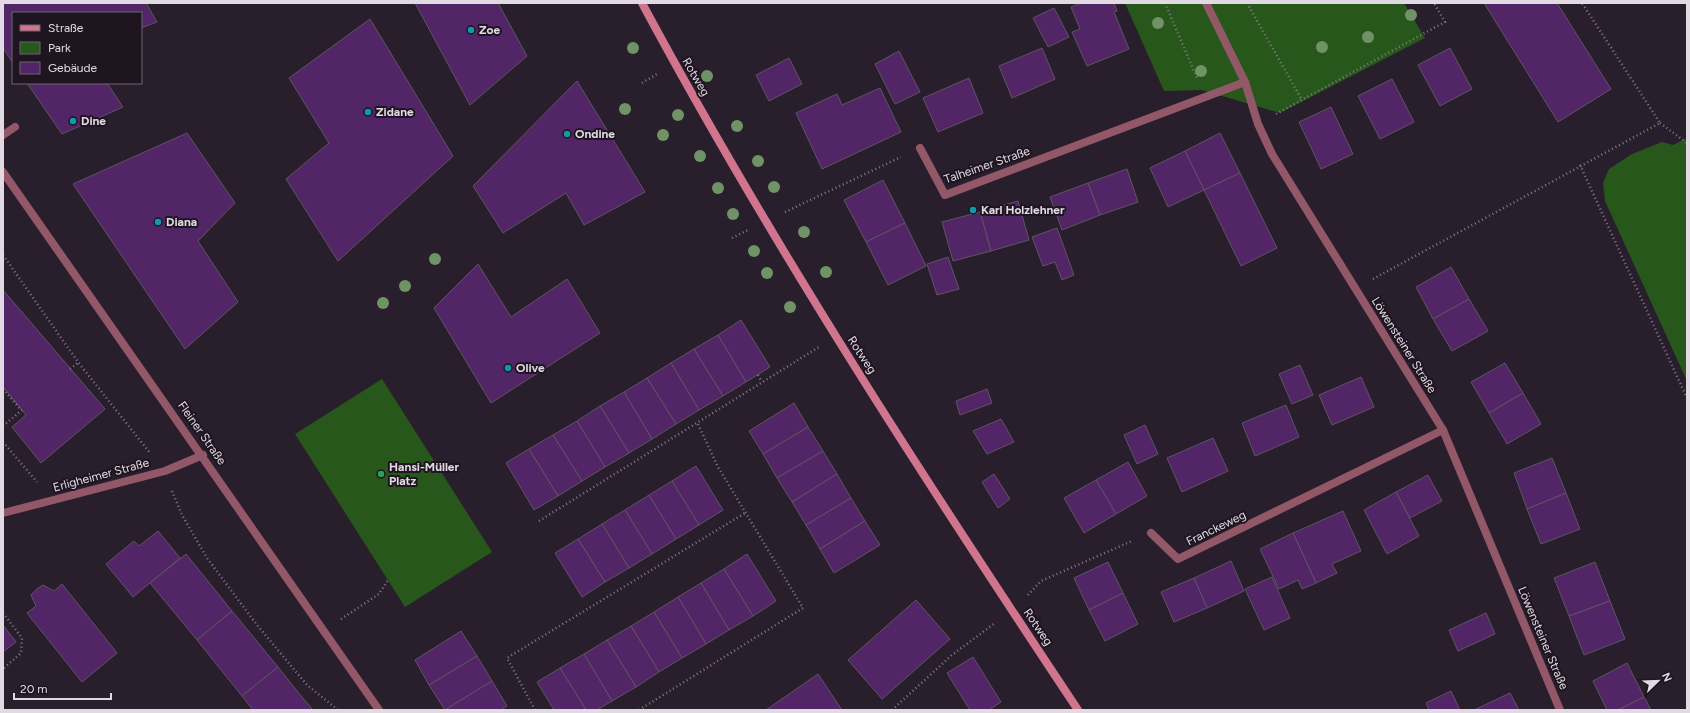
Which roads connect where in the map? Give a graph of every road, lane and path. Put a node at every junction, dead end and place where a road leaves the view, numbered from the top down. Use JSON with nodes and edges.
{"nodes":[{"id":1,"x":642,"y":3,"type":"edge"},
{"id":2,"x":1165,"y":3,"type":"edge"},
{"id":3,"x":1206,"y":3,"type":"edge"},
{"id":4,"x":1247,"y":3,"type":"edge"},
{"id":5,"x":1434,"y":3,"type":"edge"},
{"id":6,"x":1582,"y":3,"type":"edge"},
{"id":7,"x":1245,"y":82,"type":"junction"},
{"id":8,"x":1204,"y":98,"type":"junction"},
{"id":9,"x":1302,"y":100,"type":"junction"},
{"id":10,"x":1660,"y":123,"type":"junction"},
{"id":11,"x":1258,"y":124,"type":"junction"},
{"id":12,"x":15,"y":127,"type":"dead end"},
{"id":13,"x":3,"y":135,"type":"edge"},
{"id":14,"x":1687,"y":143,"type":"edge"},
{"id":15,"x":920,"y":148,"type":"joint"},
{"id":16,"x":1580,"y":165,"type":"junction"},
{"id":17,"x":3,"y":172,"type":"edge"},
{"id":18,"x":766,"y":222,"type":"junction"},
{"id":19,"x":3,"y":255,"type":"edge"},
{"id":20,"x":1355,"y":289,"type":"junction"},
{"id":21,"x":836,"y":336,"type":"junction"},
{"id":22,"x":78,"y":362,"type":"junction"},
{"id":23,"x":70,"y":369,"type":"dead end"},
{"id":24,"x":758,"y":375,"type":"dead end"},
{"id":25,"x":762,"y":382,"type":"junction"},
{"id":26,"x":3,"y":389,"type":"edge"},
{"id":27,"x":1687,"y":398,"type":"edge"},
{"id":28,"x":697,"y":422,"type":"junction"},
{"id":29,"x":3,"y":426,"type":"edge"},
{"id":30,"x":1443,"y":430,"type":"junction"},
{"id":31,"x":3,"y":442,"type":"edge"},
{"id":32,"x":203,"y":455,"type":"junction"},
{"id":33,"x":165,"y":471,"type":"junction"},
{"id":34,"x":54,"y":500,"type":"junction"},
{"id":35,"x":3,"y":513,"type":"edge"},
{"id":36,"x":745,"y":513,"type":"junction"},
{"id":37,"x":539,"y":521,"type":"dead end"},
{"id":38,"x":1151,"y":533,"type":"joint"},
{"id":39,"x":388,"y":580,"type":"dead end"},
{"id":40,"x":1012,"y":611,"type":"junction"},
{"id":41,"x":3,"y":612,"type":"edge"},
{"id":42,"x":324,"y":630,"type":"junction"},
{"id":43,"x":982,"y":633,"type":"dead end"},
{"id":44,"x":3,"y":669,"type":"edge"},
{"id":45,"x":338,"y":710,"type":"edge"},
{"id":46,"x":379,"y":710,"type":"edge"},
{"id":47,"x":535,"y":710,"type":"edge"},
{"id":48,"x":639,"y":710,"type":"edge"},
{"id":49,"x":892,"y":710,"type":"edge"},
{"id":50,"x":1078,"y":710,"type":"edge"},
{"id":51,"x":1560,"y":710,"type":"edge"}],
"edges":[{"from":1,"to":18,"type":"main road","name":"Rotweg"},
{"from":2,"to":8,"type":"path"},
{"from":3,"to":7,"type":"street","name":"Löwensteiner Straße"},
{"from":4,"to":9,"type":"path"},
{"from":5,"to":9,"type":"path"},
{"from":6,"to":10,"type":"path"},
{"from":7,"to":8,"type":"street","name":"Talheimer Straße"},
{"from":7,"to":11,"type":"street","name":"Löwensteiner Straße"},
{"from":8,"to":15,"type":"street","name":"Talheimer Straße"},
{"from":9,"to":11,"type":"path"},
{"from":10,"to":14,"type":"path"},
{"from":10,"to":16,"type":"path"},
{"from":11,"to":20,"type":"street","name":"Löwensteiner Straße"},
{"from":12,"to":13,"type":"street"},
{"from":15,"to":18,"type":"path"},
{"from":16,"to":20,"type":"path"},
{"from":16,"to":27,"type":"path"},
{"from":17,"to":32,"type":"street","name":"Fleiner Straße"},
{"from":18,"to":21,"type":"main road","name":"Rotweg"},
{"from":19,"to":22,"type":"path"},
{"from":20,"to":30,"type":"street","name":"Löwensteiner Straße"},
{"from":21,"to":25,"type":"path"},
{"from":21,"to":40,"type":"main road","name":"Rotweg"},
{"from":22,"to":23,"type":"path"},
{"from":22,"to":33,"type":"path"},
{"from":24,"to":25,"type":"path"},
{"from":25,"to":28,"type":"path"},
{"from":26,"to":29,"type":"path"},
{"from":28,"to":36,"type":"path"},
{"from":28,"to":37,"type":"path"},
{"from":30,"to":38,"type":"street","name":"Franckeweg"},
{"from":30,"to":51,"type":"street","name":"Löwensteiner Straße"},
{"from":31,"to":34,"type":"path"},
{"from":32,"to":33,"type":"street","name":"Erligheimer Straße"},
{"from":32,"to":42,"type":"street","name":"Fleiner Straße"},
{"from":33,"to":34,"type":"street","name":"Erligheimer Straße"},
{"from":33,"to":45,"type":"path"},
{"from":34,"to":35,"type":"street","name":"Erligheimer Straße"},
{"from":36,"to":47,"type":"path"},
{"from":36,"to":48,"type":"path"},
{"from":38,"to":40,"type":"path"},
{"from":39,"to":42,"type":"path"},
{"from":40,"to":50,"type":"main road","name":"Rotweg"},
{"from":41,"to":44,"type":"path"},
{"from":42,"to":46,"type":"street","name":"Fleiner Straße"},
{"from":43,"to":49,"type":"path"}]}
